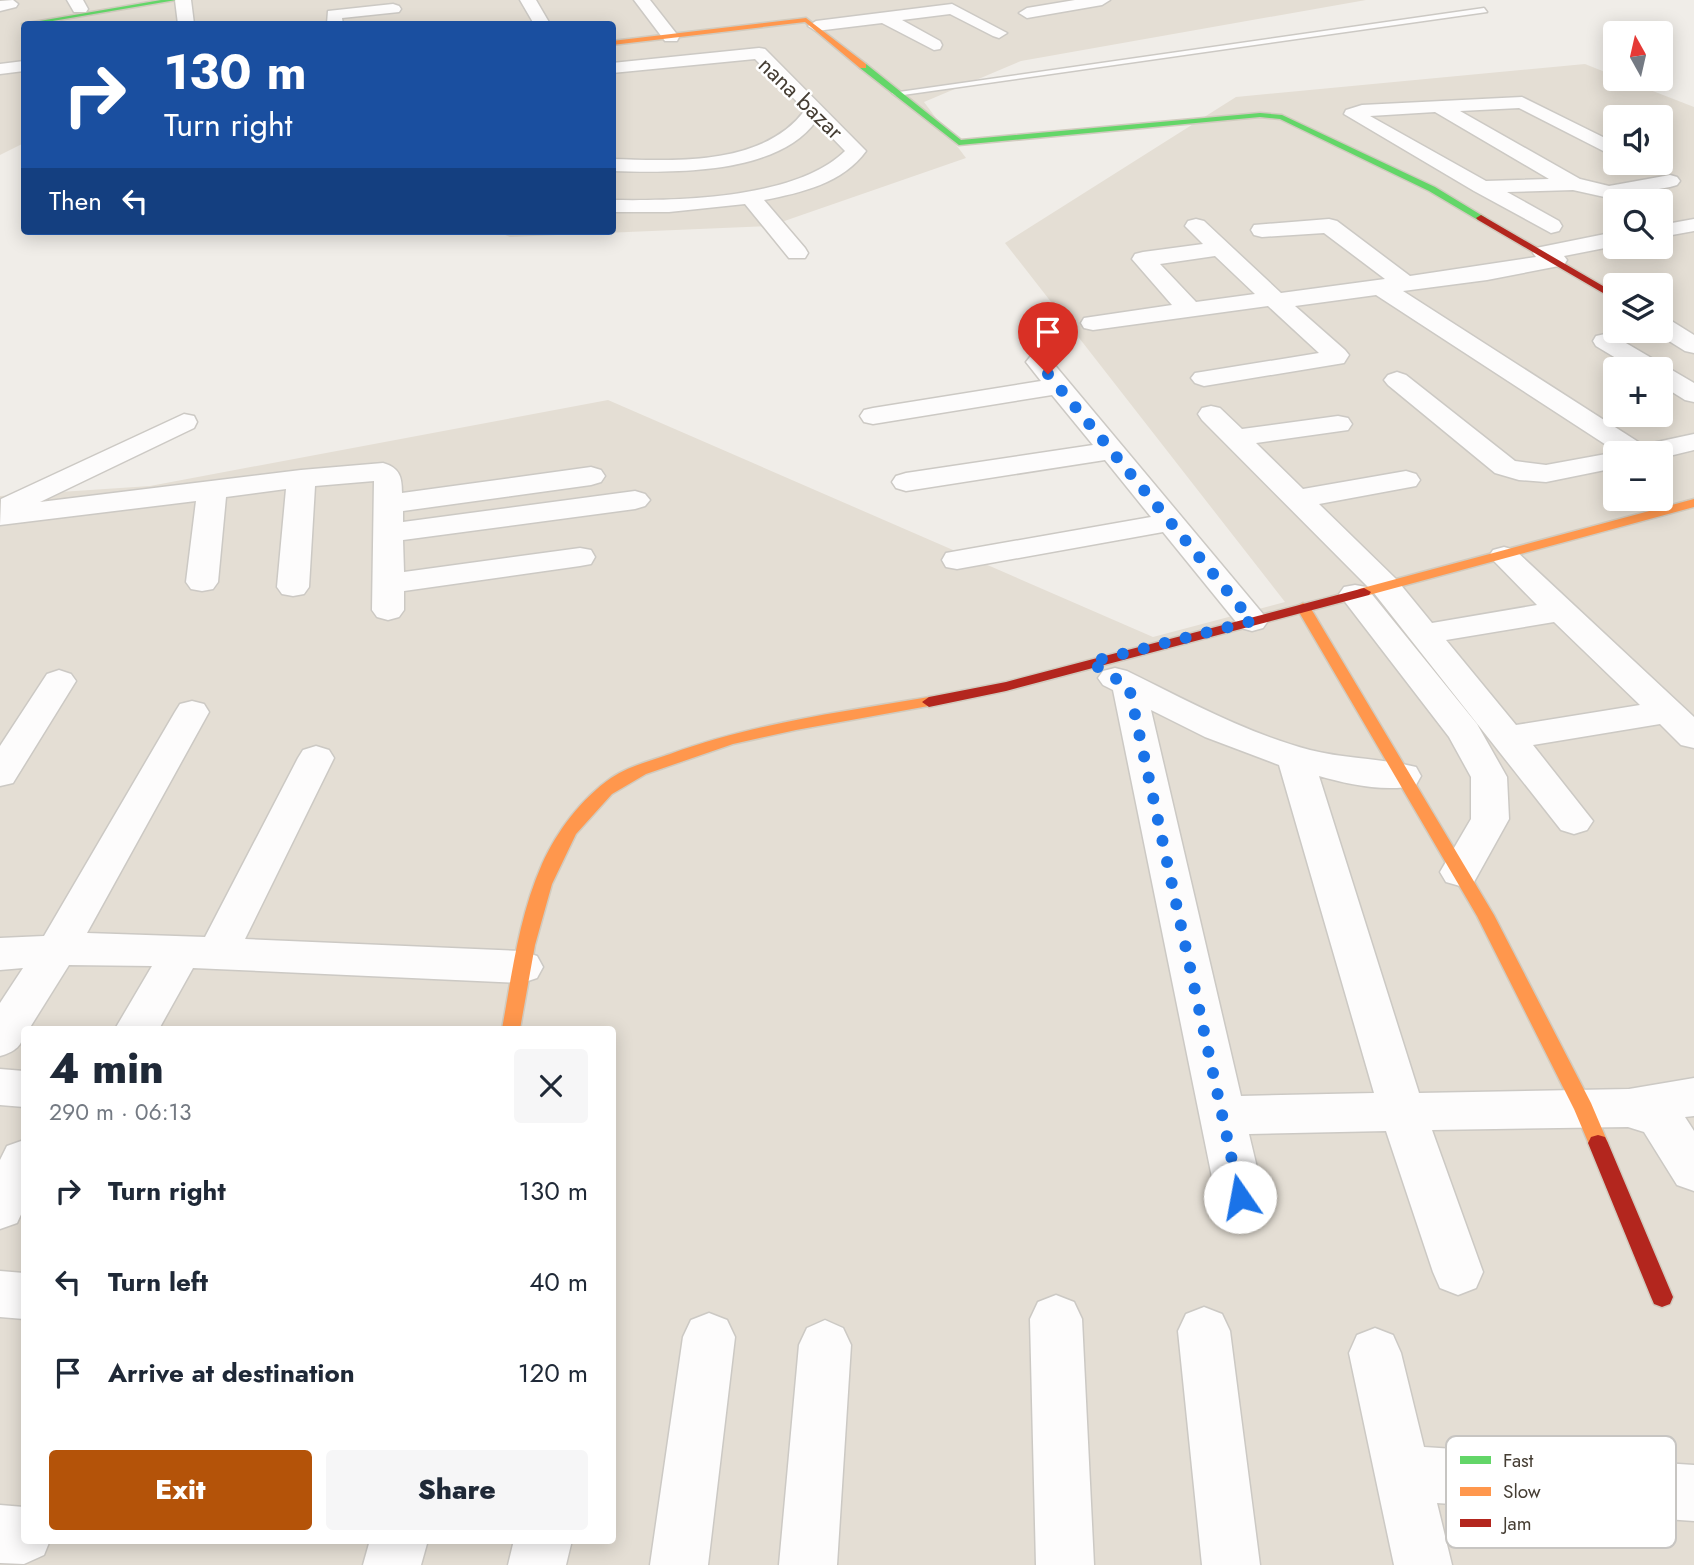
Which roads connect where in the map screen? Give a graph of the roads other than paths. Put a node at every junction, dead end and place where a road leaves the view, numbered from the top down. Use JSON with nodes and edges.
{"nodes":[{"id":1,"x":146,"y":0,"type":"edge"},
{"id":2,"x":173,"y":0,"type":"edge"},
{"id":3,"x":183,"y":0,"type":"edge"},
{"id":4,"x":528,"y":0,"type":"edge"},
{"id":5,"x":642,"y":0,"type":"edge"},
{"id":6,"x":1102,"y":0,"type":"edge"},
{"id":7,"x":1079,"y":1,"type":"edge"},
{"id":8,"x":77,"y":5,"type":"edge"},
{"id":9,"x":1484,"y":10,"type":"dead end"},
{"id":10,"x":1027,"y":13,"type":"dead end"},
{"id":11,"x":886,"y":18,"type":"junction"},
{"id":12,"x":28,"y":21,"type":"edge"},
{"id":13,"x":38,"y":21,"type":"edge"},
{"id":14,"x":186,"y":21,"type":"edge"},
{"id":15,"x":335,"y":21,"type":"edge"},
{"id":16,"x":377,"y":21,"type":"edge"},
{"id":17,"x":540,"y":21,"type":"edge"},
{"id":18,"x":816,"y":26,"type":"junction"},
{"id":19,"x":734,"y":28,"type":"junction"},
{"id":20,"x":999,"y":33,"type":"dead end"},
{"id":21,"x":671,"y":37,"type":"junction"},
{"id":22,"x":616,"y":44,"type":"edge"},
{"id":23,"x":934,"y":45,"type":"dead end"},
{"id":24,"x":760,"y":53,"type":"junction"},
{"id":25,"x":648,"y":64,"type":"junction"},
{"id":26,"x":21,"y":66,"type":"edge"},
{"id":27,"x":620,"y":67,"type":"edge"},
{"id":28,"x":0,"y":69,"type":"edge"},
{"id":29,"x":786,"y":81,"type":"junction"},
{"id":30,"x":896,"y":93,"type":"junction"},
{"id":31,"x":1441,"y":108,"type":"junction"},
{"id":32,"x":814,"y":111,"type":"junction"},
{"id":33,"x":1603,"y":145,"type":"edge"},
{"id":34,"x":616,"y":165,"type":"edge"},
{"id":35,"x":1659,"y":175,"type":"edge"},
{"id":36,"x":1573,"y":184,"type":"junction"},
{"id":37,"x":1480,"y":187,"type":"junction"},
{"id":38,"x":1432,"y":189,"type":"junction"},
{"id":39,"x":749,"y":196,"type":"junction"},
{"id":40,"x":616,"y":206,"type":"edge"},
{"id":41,"x":1694,"y":225,"type":"edge"},
{"id":42,"x":1196,"y":226,"type":"dead end"},
{"id":43,"x":1551,"y":226,"type":"dead end"},
{"id":44,"x":1673,"y":229,"type":"edge"},
{"id":45,"x":1262,"y":230,"type":"dead end"},
{"id":46,"x":1603,"y":242,"type":"edge"},
{"id":47,"x":1219,"y":248,"type":"junction"},
{"id":48,"x":797,"y":253,"type":"dead end"},
{"id":49,"x":1550,"y":256,"type":"junction"},
{"id":50,"x":1406,"y":284,"type":"junction"},
{"id":51,"x":1380,"y":288,"type":"junction"},
{"id":52,"x":1603,"y":289,"type":"edge"},
{"id":53,"x":1274,"y":300,"type":"junction"},
{"id":54,"x":1190,"y":310,"type":"junction"},
{"id":55,"x":1093,"y":323,"type":"dead end"},
{"id":56,"x":1673,"y":333,"type":"edge"},
{"id":57,"x":1608,"y":343,"type":"edge"},
{"id":58,"x":1694,"y":346,"type":"edge"},
{"id":59,"x":1632,"y":357,"type":"edge"},
{"id":60,"x":1039,"y":362,"type":"dead end"},
{"id":61,"x":1204,"y":379,"type":"dead end"},
{"id":62,"x":1397,"y":380,"type":"dead end"},
{"id":63,"x":1673,"y":381,"type":"edge"},
{"id":64,"x":1058,"y":386,"type":"junction"},
{"id":65,"x":1694,"y":394,"type":"edge"},
{"id":66,"x":1211,"y":414,"type":"dead end"},
{"id":67,"x":873,"y":416,"type":"dead end"},
{"id":68,"x":184,"y":422,"type":"dead end"},
{"id":69,"x":1338,"y":424,"type":"dead end"},
{"id":70,"x":1235,"y":438,"type":"junction"},
{"id":71,"x":1618,"y":441,"type":"edge"},
{"id":72,"x":1694,"y":442,"type":"edge"},
{"id":73,"x":1673,"y":447,"type":"edge"},
{"id":74,"x":1112,"y":451,"type":"junction"},
{"id":75,"x":1603,"y":463,"type":"edge"},
{"id":76,"x":591,"y":476,"type":"dead end"},
{"id":77,"x":301,"y":480,"type":"junction"},
{"id":78,"x":1406,"y":480,"type":"dead end"},
{"id":79,"x":906,"y":481,"type":"dead end"},
{"id":80,"x":212,"y":492,"type":"junction"},
{"id":81,"x":1297,"y":499,"type":"junction"},
{"id":82,"x":635,"y":500,"type":"dead end"},
{"id":83,"x":1694,"y":503,"type":"edge"},
{"id":84,"x":0,"y":511,"type":"edge"},
{"id":85,"x":0,"y":516,"type":"edge"},
{"id":86,"x":387,"y":518,"type":"junction"},
{"id":87,"x":1171,"y":522,"type":"junction"},
{"id":88,"x":1504,"y":556,"type":"junction"},
{"id":89,"x":580,"y":557,"type":"dead end"},
{"id":90,"x":957,"y":561,"type":"dead end"},
{"id":91,"x":202,"y":582,"type":"dead end"},
{"id":92,"x":293,"y":587,"type":"dead end"},
{"id":93,"x":1370,"y":590,"type":"junction"},
{"id":94,"x":1303,"y":607,"type":"junction"},
{"id":95,"x":1562,"y":611,"type":"junction"},
{"id":96,"x":1252,"y":621,"type":"junction"},
{"id":97,"x":1423,"y":634,"type":"junction"},
{"id":98,"x":1090,"y":662,"type":"junction"},
{"id":99,"x":59,"y":681,"type":"dead end"},
{"id":100,"x":1129,"y":687,"type":"junction"},
{"id":101,"x":192,"y":712,"type":"dead end"},
{"id":102,"x":1668,"y":712,"type":"junction"},
{"id":103,"x":1694,"y":737,"type":"edge"},
{"id":104,"x":1507,"y":738,"type":"junction"},
{"id":105,"x":316,"y":758,"type":"dead end"},
{"id":106,"x":1295,"y":758,"type":"junction"},
{"id":107,"x":3,"y":765,"type":"edge"},
{"id":108,"x":1403,"y":776,"type":"junction"},
{"id":109,"x":1574,"y":821,"type":"dead end"},
{"id":110,"x":1460,"y":872,"type":"junction"},
{"id":111,"x":57,"y":950,"type":"junction"},
{"id":112,"x":199,"y":953,"type":"junction"},
{"id":113,"x":0,"y":954,"type":"edge"},
{"id":114,"x":523,"y":967,"type":"junction"},
{"id":115,"x":140,"y":1026,"type":"edge"},
{"id":116,"x":512,"y":1026,"type":"edge"},
{"id":117,"x":0,"y":1039,"type":"edge"},
{"id":118,"x":0,"y":1087,"type":"edge"},
{"id":119,"x":21,"y":1089,"type":"edge"},
{"id":120,"x":1694,"y":1097,"type":"edge"},
{"id":121,"x":1606,"y":1108,"type":"junction"},
{"id":122,"x":1402,"y":1112,"type":"junction"},
{"id":123,"x":1222,"y":1115,"type":"junction"},
{"id":124,"x":21,"y":1166,"type":"edge"},
{"id":125,"x":1694,"y":1171,"type":"edge"},
{"id":126,"x":1240,"y":1197,"type":"dead end"},
{"id":127,"x":0,"y":1208,"type":"edge"},
{"id":128,"x":1458,"y":1272,"type":"dead end"},
{"id":129,"x":0,"y":1294,"type":"edge"},
{"id":130,"x":21,"y":1296,"type":"edge"},
{"id":131,"x":1662,"y":1297,"type":"dead end"},
{"id":132,"x":1056,"y":1320,"type":"dead end"},
{"id":133,"x":1204,"y":1331,"type":"dead end"},
{"id":134,"x":709,"y":1337,"type":"dead end"},
{"id":135,"x":825,"y":1345,"type":"dead end"},
{"id":136,"x":1376,"y":1353,"type":"dead end"},
{"id":137,"x":1403,"y":1473,"type":"junction"},
{"id":138,"x":1446,"y":1476,"type":"edge"},
{"id":139,"x":1676,"y":1492,"type":"edge"},
{"id":140,"x":1694,"y":1493,"type":"edge"},
{"id":141,"x":0,"y":1534,"type":"edge"},
{"id":142,"x":21,"y":1535,"type":"edge"},
{"id":143,"x":398,"y":1544,"type":"edge"},
{"id":144,"x":542,"y":1544,"type":"edge"},
{"id":145,"x":392,"y":1565,"type":"edge"},
{"id":146,"x":537,"y":1565,"type":"edge"},
{"id":147,"x":679,"y":1565,"type":"edge"},
{"id":148,"x":808,"y":1565,"type":"edge"},
{"id":149,"x":1065,"y":1565,"type":"edge"},
{"id":150,"x":1231,"y":1565,"type":"edge"},
{"id":151,"x":1423,"y":1565,"type":"edge"}],
"edges":[{"from":1,"to":8,"type":"street"},
{"from":2,"to":13,"type":"street"},
{"from":3,"to":14,"type":"street"},
{"from":4,"to":17,"type":"street"},
{"from":5,"to":21,"type":"street"},
{"from":6,"to":7,"type":"street"},
{"from":7,"to":10,"type":"street"},
{"from":8,"to":12,"type":"street"},
{"from":9,"to":30,"type":"lane"},
{"from":11,"to":18,"type":"street"},
{"from":11,"to":20,"type":"street"},
{"from":11,"to":23,"type":"street"},
{"from":15,"to":16,"type":"street"},
{"from":18,"to":19,"type":"street"},
{"from":18,"to":30,"type":"street"},
{"from":19,"to":21,"type":"street"},
{"from":19,"to":24,"type":"street"},
{"from":21,"to":22,"type":"street"},
{"from":24,"to":25,"type":"street","name":"nana bazar"},
{"from":24,"to":29,"type":"street","name":"nana bazar"},
{"from":25,"to":27,"type":"street","name":"nana bazar"},
{"from":25,"to":29,"type":"street"},
{"from":26,"to":28,"type":"street"},
{"from":29,"to":32,"type":"street","name":"nana bazar"},
{"from":30,"to":38,"type":"street"},
{"from":31,"to":33,"type":"street"},
{"from":31,"to":36,"type":"street"},
{"from":31,"to":37,"type":"street"},
{"from":32,"to":34,"type":"street"},
{"from":32,"to":39,"type":"street","name":"nana bazar"},
{"from":35,"to":36,"type":"street"},
{"from":36,"to":37,"type":"street"},
{"from":37,"to":38,"type":"street"},
{"from":37,"to":43,"type":"street"},
{"from":38,"to":49,"type":"street"},
{"from":39,"to":40,"type":"street","name":"nana bazar"},
{"from":39,"to":48,"type":"street"},
{"from":41,"to":44,"type":"street"},
{"from":42,"to":47,"type":"street"},
{"from":45,"to":50,"type":"street"},
{"from":46,"to":49,"type":"street"},
{"from":47,"to":53,"type":"street"},
{"from":47,"to":54,"type":"street"},
{"from":49,"to":50,"type":"street"},
{"from":49,"to":52,"type":"street"},
{"from":50,"to":51,"type":"street"},
{"from":51,"to":53,"type":"street"},
{"from":51,"to":71,"type":"street"},
{"from":53,"to":54,"type":"street"},
{"from":53,"to":61,"type":"street"},
{"from":54,"to":55,"type":"street"},
{"from":56,"to":58,"type":"street"},
{"from":57,"to":59,"type":"street"},
{"from":60,"to":64,"type":"street"},
{"from":62,"to":75,"type":"street"},
{"from":63,"to":65,"type":"street"},
{"from":64,"to":67,"type":"street"},
{"from":64,"to":74,"type":"street"},
{"from":66,"to":70,"type":"street"},
{"from":68,"to":84,"type":"street"},
{"from":69,"to":70,"type":"street"},
{"from":70,"to":81,"type":"street"},
{"from":72,"to":73,"type":"street"},
{"from":74,"to":79,"type":"street"},
{"from":74,"to":87,"type":"street"},
{"from":76,"to":86,"type":"street"},
{"from":77,"to":80,"type":"street"},
{"from":77,"to":86,"type":"street"},
{"from":77,"to":92,"type":"street"},
{"from":78,"to":81,"type":"street"},
{"from":80,"to":85,"type":"street"},
{"from":80,"to":91,"type":"street"},
{"from":81,"to":93,"type":"street"},
{"from":82,"to":86,"type":"street"},
{"from":83,"to":88,"type":"street"},
{"from":86,"to":89,"type":"street"},
{"from":87,"to":90,"type":"street"},
{"from":87,"to":96,"type":"street"},
{"from":88,"to":93,"type":"street"},
{"from":88,"to":95,"type":"street"},
{"from":93,"to":94,"type":"street"},
{"from":93,"to":97,"type":"street"},
{"from":93,"to":110,"type":"street"},
{"from":94,"to":96,"type":"street"},
{"from":94,"to":108,"type":"street"},
{"from":95,"to":97,"type":"street"},
{"from":95,"to":102,"type":"street"},
{"from":96,"to":98,"type":"street"},
{"from":97,"to":104,"type":"street"},
{"from":98,"to":100,"type":"street"},
{"from":98,"to":114,"type":"street"},
{"from":99,"to":107,"type":"street"},
{"from":100,"to":106,"type":"street"},
{"from":100,"to":123,"type":"street"},
{"from":101,"to":111,"type":"street"},
{"from":102,"to":103,"type":"street"},
{"from":102,"to":104,"type":"street"},
{"from":104,"to":109,"type":"street"},
{"from":105,"to":112,"type":"street"},
{"from":106,"to":108,"type":"street"},
{"from":106,"to":122,"type":"street"},
{"from":108,"to":110,"type":"street"},
{"from":110,"to":121,"type":"street"},
{"from":111,"to":112,"type":"street"},
{"from":111,"to":113,"type":"street"},
{"from":111,"to":117,"type":"street"},
{"from":112,"to":114,"type":"street"},
{"from":112,"to":115,"type":"street"},
{"from":114,"to":116,"type":"street"},
{"from":118,"to":119,"type":"street"},
{"from":120,"to":121,"type":"street"},
{"from":121,"to":122,"type":"street"},
{"from":121,"to":125,"type":"street"},
{"from":121,"to":131,"type":"street"},
{"from":122,"to":123,"type":"street"},
{"from":122,"to":128,"type":"street"},
{"from":123,"to":126,"type":"street"},
{"from":124,"to":127,"type":"street"},
{"from":129,"to":130,"type":"street"},
{"from":132,"to":149,"type":"street"},
{"from":133,"to":150,"type":"street"},
{"from":134,"to":147,"type":"street"},
{"from":135,"to":148,"type":"street"},
{"from":136,"to":137,"type":"street"},
{"from":137,"to":138,"type":"street"},
{"from":137,"to":151,"type":"street"},
{"from":139,"to":140,"type":"street"},
{"from":141,"to":142,"type":"street"},
{"from":143,"to":145,"type":"street"},
{"from":144,"to":146,"type":"street"}]}
